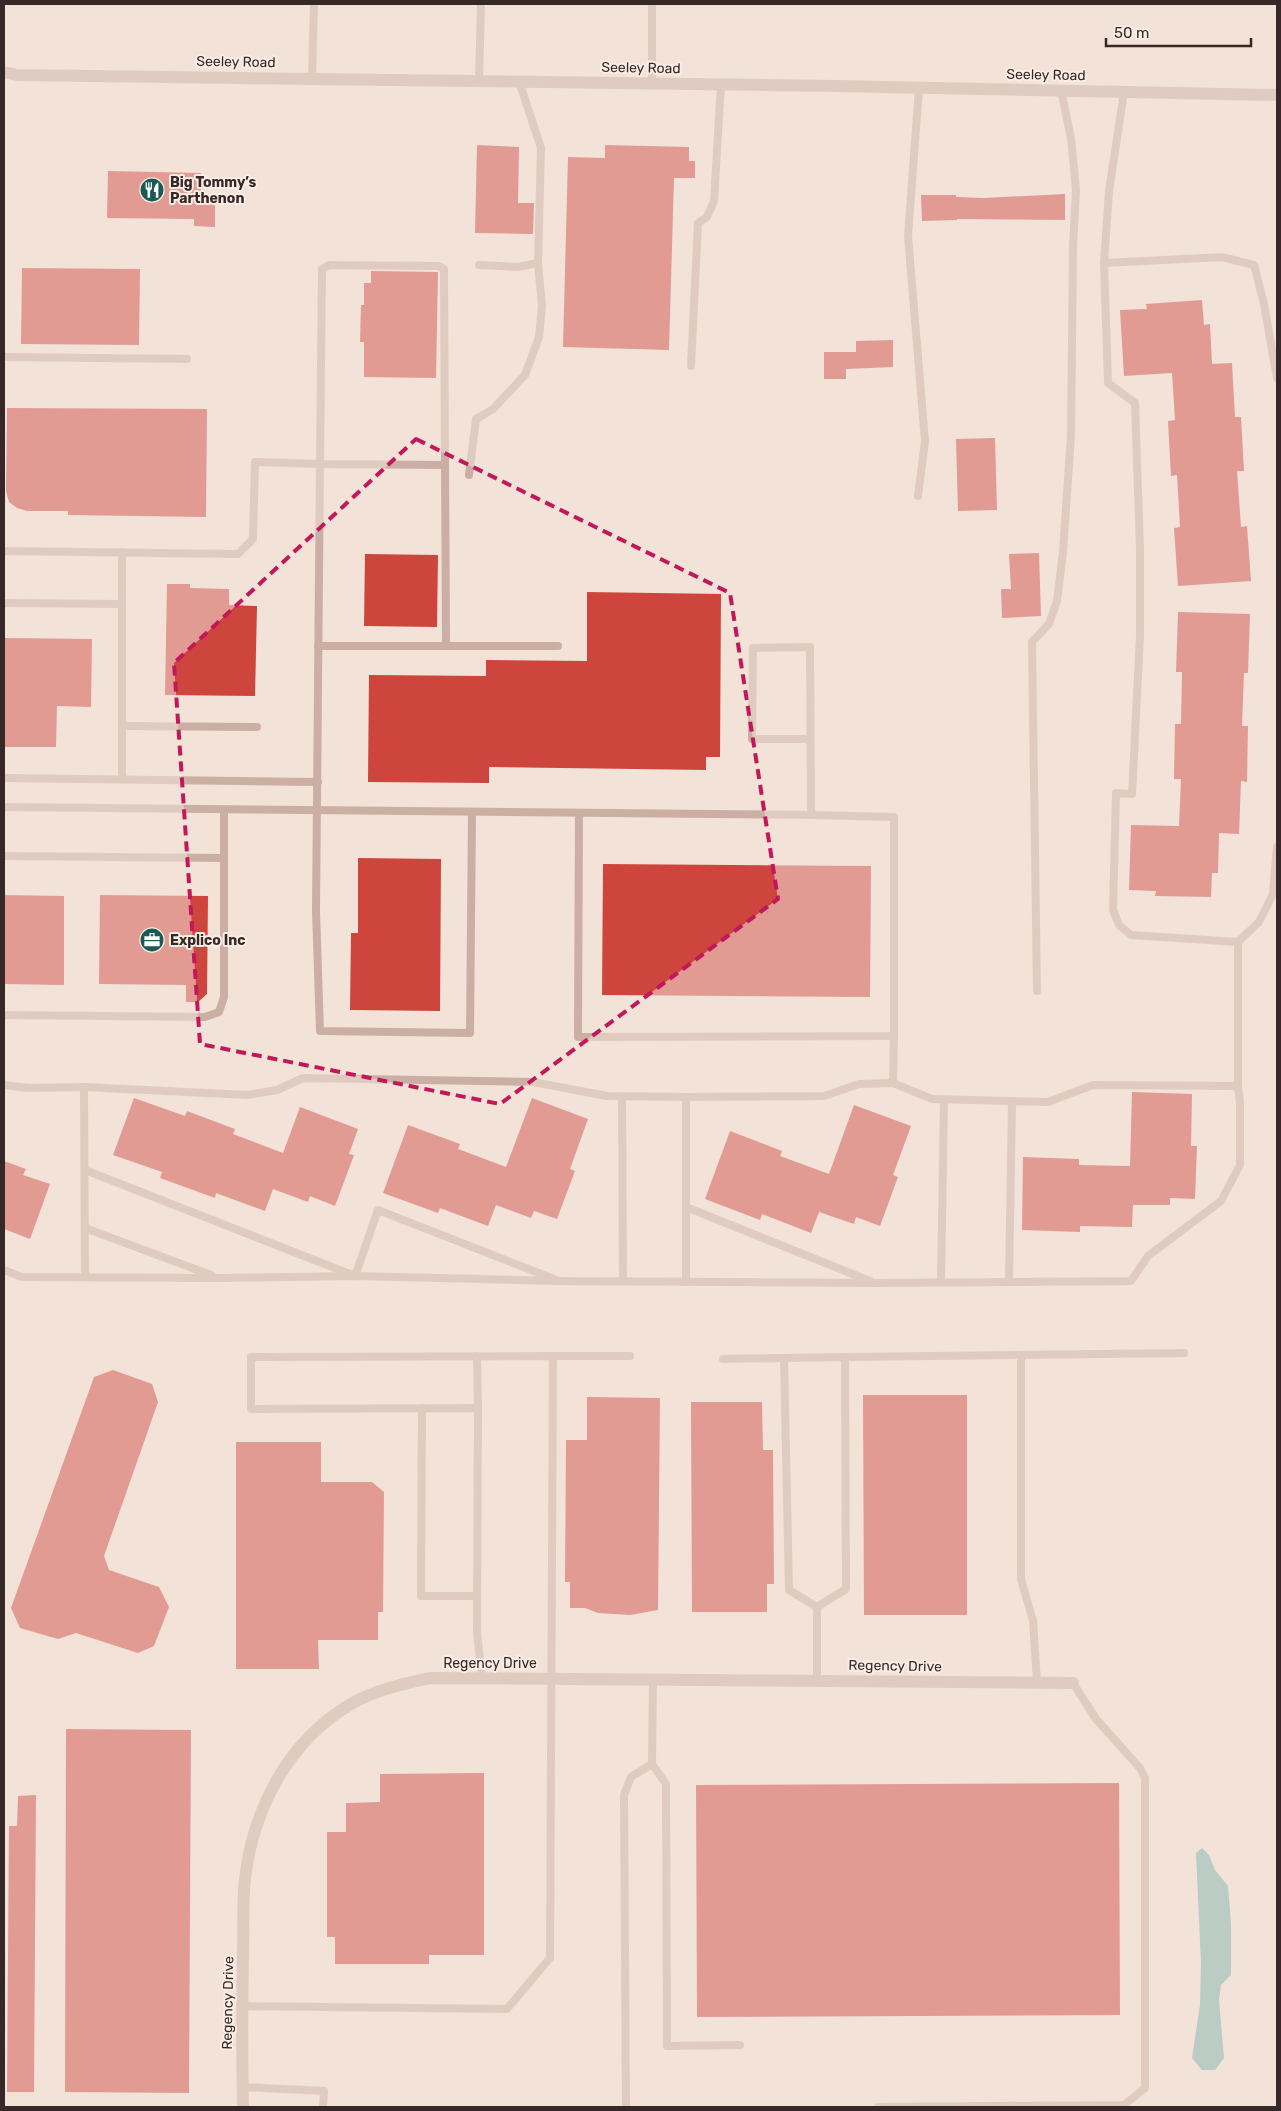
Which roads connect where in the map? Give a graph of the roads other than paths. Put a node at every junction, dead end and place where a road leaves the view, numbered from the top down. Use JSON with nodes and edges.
{"nodes":[{"id":1,"x":314,"y":4,"type":"edge"},
{"id":2,"x":481,"y":4,"type":"edge"},
{"id":3,"x":652,"y":4,"type":"edge"},
{"id":4,"x":4,"y":72,"type":"edge"},
{"id":5,"x":312,"y":78,"type":"junction"},
{"id":6,"x":479,"y":81,"type":"junction"},
{"id":7,"x":519,"y":81,"type":"junction"},
{"id":8,"x":652,"y":83,"type":"junction"},
{"id":9,"x":721,"y":84,"type":"junction"},
{"id":10,"x":919,"y":88,"type":"junction"},
{"id":11,"x":1061,"y":90,"type":"junction"},
{"id":12,"x":1124,"y":92,"type":"junction"},
{"id":13,"x":1277,"y":95,"type":"edge"},
{"id":14,"x":538,"y":263,"type":"junction"},
{"id":15,"x":1104,"y":263,"type":"junction"},
{"id":16,"x":479,"y":265,"type":"dead end"},
{"id":17,"x":4,"y":357,"type":"edge"},
{"id":18,"x":187,"y":359,"type":"dead end"},
{"id":19,"x":691,"y":366,"type":"dead end"},
{"id":20,"x":1277,"y":378,"type":"edge"},
{"id":21,"x":320,"y":464,"type":"junction"},
{"id":22,"x":445,"y":465,"type":"junction"},
{"id":23,"x":469,"y":475,"type":"dead end"},
{"id":24,"x":918,"y":496,"type":"dead end"},
{"id":25,"x":4,"y":551,"type":"edge"},
{"id":26,"x":122,"y":552,"type":"junction"},
{"id":27,"x":4,"y":603,"type":"edge"},
{"id":28,"x":122,"y":604,"type":"junction"},
{"id":29,"x":318,"y":646,"type":"junction"},
{"id":30,"x":446,"y":646,"type":"junction"},
{"id":31,"x":558,"y":646,"type":"dead end"},
{"id":32,"x":122,"y":726,"type":"junction"},
{"id":33,"x":257,"y":727,"type":"dead end"},
{"id":34,"x":810,"y":739,"type":"junction"},
{"id":35,"x":4,"y":778,"type":"edge"},
{"id":36,"x":122,"y":779,"type":"junction"},
{"id":37,"x":318,"y":782,"type":"junction"},
{"id":38,"x":4,"y":807,"type":"edge"},
{"id":39,"x":224,"y":810,"type":"junction"},
{"id":40,"x":318,"y":811,"type":"junction"},
{"id":41,"x":472,"y":812,"type":"junction"},
{"id":42,"x":579,"y":814,"type":"junction"},
{"id":43,"x":811,"y":815,"type":"junction"},
{"id":44,"x":1277,"y":847,"type":"edge"},
{"id":45,"x":4,"y":856,"type":"edge"},
{"id":46,"x":224,"y":858,"type":"junction"},
{"id":47,"x":1238,"y":942,"type":"junction"},
{"id":48,"x":1037,"y":991,"type":"dead end"},
{"id":49,"x":4,"y":1015,"type":"edge"},
{"id":50,"x":894,"y":1036,"type":"junction"},
{"id":51,"x":893,"y":1083,"type":"junction"},
{"id":52,"x":4,"y":1085,"type":"edge"},
{"id":53,"x":1238,"y":1086,"type":"junction"},
{"id":54,"x":84,"y":1087,"type":"junction"},
{"id":55,"x":622,"y":1096,"type":"junction"},
{"id":56,"x":686,"y":1097,"type":"junction"},
{"id":57,"x":944,"y":1100,"type":"junction"},
{"id":58,"x":1012,"y":1101,"type":"junction"},
{"id":59,"x":85,"y":1170,"type":"junction"},
{"id":60,"x":686,"y":1207,"type":"junction"},
{"id":61,"x":85,"y":1228,"type":"junction"},
{"id":62,"x":4,"y":1270,"type":"edge"},
{"id":63,"x":4,"y":1276,"type":"edge"},
{"id":64,"x":22,"y":1276,"type":"junction"},
{"id":65,"x":355,"y":1276,"type":"junction"},
{"id":66,"x":85,"y":1277,"type":"junction"},
{"id":67,"x":217,"y":1278,"type":"junction"},
{"id":68,"x":559,"y":1281,"type":"junction"},
{"id":69,"x":623,"y":1281,"type":"junction"},
{"id":70,"x":686,"y":1282,"type":"junction"},
{"id":71,"x":940,"y":1282,"type":"junction"},
{"id":72,"x":1008,"y":1282,"type":"junction"},
{"id":73,"x":874,"y":1283,"type":"junction"},
{"id":74,"x":1184,"y":1353,"type":"dead end"},
{"id":75,"x":1020,"y":1355,"type":"junction"},
{"id":76,"x":477,"y":1356,"type":"junction"},
{"id":77,"x":553,"y":1356,"type":"junction"},
{"id":78,"x":630,"y":1356,"type":"dead end"},
{"id":79,"x":845,"y":1357,"type":"junction"},
{"id":80,"x":784,"y":1358,"type":"junction"},
{"id":81,"x":722,"y":1359,"type":"dead end"},
{"id":82,"x":422,"y":1408,"type":"junction"},
{"id":83,"x":478,"y":1408,"type":"junction"},
{"id":84,"x":477,"y":1596,"type":"junction"},
{"id":85,"x":817,"y":1607,"type":"junction"},
{"id":86,"x":482,"y":1677,"type":"junction"},
{"id":87,"x":551,"y":1678,"type":"junction"},
{"id":88,"x":652,"y":1679,"type":"junction"},
{"id":89,"x":817,"y":1680,"type":"junction"},
{"id":90,"x":1037,"y":1682,"type":"junction"},
{"id":91,"x":1073,"y":1683,"type":"joint"},
{"id":92,"x":652,"y":1764,"type":"junction"},
{"id":93,"x":242,"y":2006,"type":"junction"},
{"id":94,"x":740,"y":2045,"type":"dead end"},
{"id":95,"x":242,"y":2087,"type":"junction"},
{"id":96,"x":242,"y":2107,"type":"edge"},
{"id":97,"x":323,"y":2107,"type":"edge"},
{"id":98,"x":626,"y":2107,"type":"edge"},
{"id":99,"x":878,"y":2107,"type":"edge"}],
"edges":[{"from":1,"to":5,"type":"lane"},
{"from":2,"to":6,"type":"lane"},
{"from":3,"to":8,"type":"lane"},
{"from":4,"to":5,"type":"street","name":"Seeley Road"},
{"from":5,"to":6,"type":"street","name":"Seeley Road"},
{"from":6,"to":7,"type":"street","name":"Seeley Road"},
{"from":7,"to":8,"type":"street","name":"Seeley Road"},
{"from":7,"to":14,"type":"lane"},
{"from":8,"to":9,"type":"street","name":"Seeley Road"},
{"from":9,"to":10,"type":"street","name":"Seeley Road"},
{"from":9,"to":19,"type":"lane"},
{"from":10,"to":11,"type":"street","name":"Seeley Road"},
{"from":10,"to":24,"type":"lane"},
{"from":11,"to":12,"type":"street","name":"Seeley Road"},
{"from":11,"to":48,"type":"lane"},
{"from":12,"to":13,"type":"street","name":"Seeley Road"},
{"from":12,"to":15,"type":"lane"},
{"from":14,"to":16,"type":"lane"},
{"from":14,"to":23,"type":"lane"},
{"from":15,"to":20,"type":"lane"},
{"from":15,"to":47,"type":"lane"},
{"from":17,"to":18,"type":"lane"},
{"from":21,"to":22,"type":"lane"},
{"from":21,"to":22,"type":"lane"},
{"from":21,"to":26,"type":"lane"},
{"from":21,"to":29,"type":"lane"},
{"from":22,"to":30,"type":"lane"},
{"from":25,"to":26,"type":"lane"},
{"from":26,"to":28,"type":"lane"},
{"from":27,"to":28,"type":"lane"},
{"from":28,"to":32,"type":"lane"},
{"from":29,"to":30,"type":"lane"},
{"from":29,"to":37,"type":"lane"},
{"from":30,"to":31,"type":"lane"},
{"from":32,"to":33,"type":"lane"},
{"from":32,"to":36,"type":"lane"},
{"from":34,"to":34,"type":"lane"},
{"from":34,"to":43,"type":"lane"},
{"from":35,"to":36,"type":"lane"},
{"from":36,"to":37,"type":"lane"},
{"from":37,"to":40,"type":"lane"},
{"from":38,"to":39,"type":"lane"},
{"from":39,"to":40,"type":"lane"},
{"from":39,"to":46,"type":"lane"},
{"from":40,"to":41,"type":"lane"},
{"from":40,"to":41,"type":"lane"},
{"from":41,"to":42,"type":"lane"},
{"from":42,"to":43,"type":"lane"},
{"from":42,"to":50,"type":"lane"},
{"from":43,"to":50,"type":"lane"},
{"from":44,"to":47,"type":"lane"},
{"from":45,"to":46,"type":"lane"},
{"from":46,"to":49,"type":"lane"},
{"from":47,"to":53,"type":"lane"},
{"from":50,"to":51,"type":"lane"},
{"from":51,"to":56,"type":"lane"},
{"from":51,"to":57,"type":"lane"},
{"from":52,"to":54,"type":"lane"},
{"from":53,"to":58,"type":"lane"},
{"from":53,"to":72,"type":"lane"},
{"from":54,"to":55,"type":"lane"},
{"from":54,"to":59,"type":"lane"},
{"from":55,"to":56,"type":"lane"},
{"from":55,"to":69,"type":"lane"},
{"from":56,"to":60,"type":"lane"},
{"from":57,"to":58,"type":"lane"},
{"from":57,"to":71,"type":"lane"},
{"from":58,"to":72,"type":"lane"},
{"from":59,"to":61,"type":"lane"},
{"from":59,"to":65,"type":"lane"},
{"from":60,"to":70,"type":"lane"},
{"from":60,"to":73,"type":"lane"},
{"from":61,"to":66,"type":"lane"},
{"from":61,"to":67,"type":"lane"},
{"from":62,"to":64,"type":"lane"},
{"from":63,"to":64,"type":"lane"},
{"from":64,"to":66,"type":"lane"},
{"from":65,"to":67,"type":"lane"},
{"from":65,"to":68,"type":"lane"},
{"from":65,"to":68,"type":"lane"},
{"from":66,"to":67,"type":"lane"},
{"from":68,"to":69,"type":"lane"},
{"from":69,"to":70,"type":"lane"},
{"from":70,"to":73,"type":"lane"},
{"from":71,"to":72,"type":"lane"},
{"from":71,"to":73,"type":"lane"},
{"from":74,"to":75,"type":"lane"},
{"from":75,"to":79,"type":"lane"},
{"from":75,"to":90,"type":"lane"},
{"from":76,"to":77,"type":"lane"},
{"from":76,"to":82,"type":"lane"},
{"from":76,"to":83,"type":"lane"},
{"from":77,"to":78,"type":"lane"},
{"from":77,"to":87,"type":"lane"},
{"from":79,"to":80,"type":"lane"},
{"from":79,"to":85,"type":"lane"},
{"from":80,"to":81,"type":"lane"},
{"from":80,"to":85,"type":"lane"},
{"from":82,"to":83,"type":"lane"},
{"from":82,"to":84,"type":"lane"},
{"from":83,"to":84,"type":"lane"},
{"from":84,"to":86,"type":"lane"},
{"from":85,"to":89,"type":"lane"},
{"from":86,"to":87,"type":"street","name":"Regency Drive"},
{"from":86,"to":93,"type":"street","name":"Regency Drive"},
{"from":87,"to":88,"type":"street","name":"Regency Drive"},
{"from":87,"to":93,"type":"lane"},
{"from":88,"to":89,"type":"street","name":"Regency Drive"},
{"from":88,"to":92,"type":"lane"},
{"from":89,"to":90,"type":"street","name":"Regency Drive"},
{"from":90,"to":91,"type":"street","name":"Regency Drive"},
{"from":91,"to":99,"type":"lane"},
{"from":92,"to":94,"type":"lane"},
{"from":92,"to":98,"type":"lane"},
{"from":93,"to":95,"type":"street","name":"Regency Drive"},
{"from":95,"to":96,"type":"street","name":"Regency Drive"},
{"from":95,"to":97,"type":"lane"}]}
